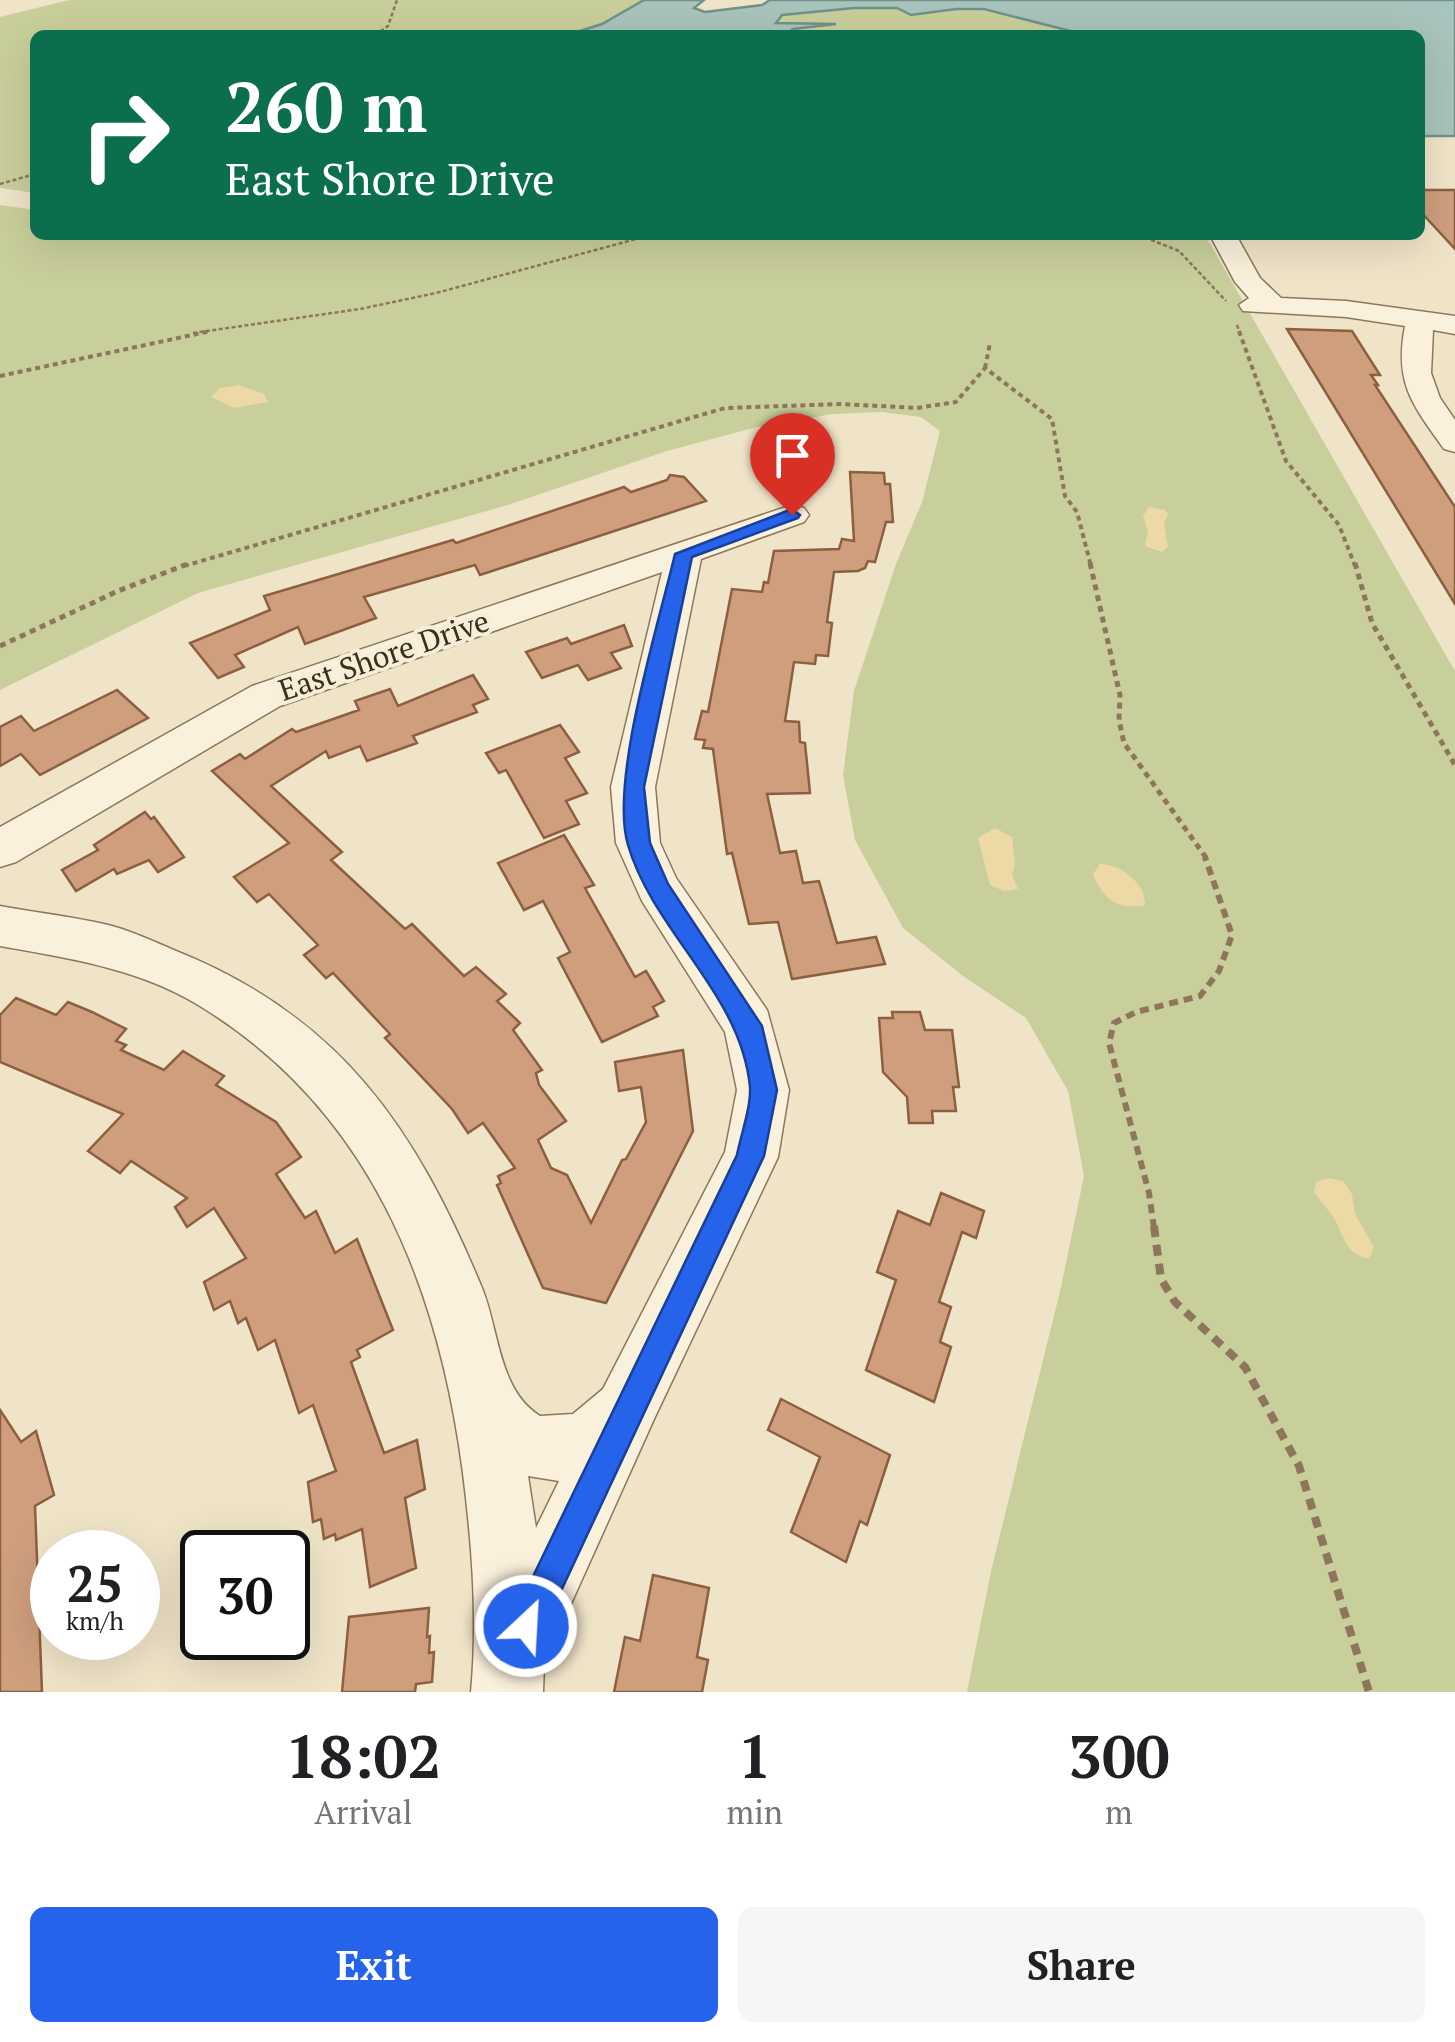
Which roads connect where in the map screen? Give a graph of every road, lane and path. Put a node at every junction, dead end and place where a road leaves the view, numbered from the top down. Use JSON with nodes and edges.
{"nodes":[{"id":1,"x":397,"y":0,"type":"edge"},
{"id":2,"x":383,"y":30,"type":"edge"},
{"id":3,"x":30,"y":177,"type":"edge"},
{"id":4,"x":0,"y":184,"type":"edge"},
{"id":5,"x":632,"y":240,"type":"edge"},
{"id":6,"x":1152,"y":240,"type":"edge"},
{"id":7,"x":1227,"y":240,"type":"edge"},
{"id":8,"x":1247,"y":308,"type":"junction"},
{"id":9,"x":1420,"y":320,"type":"junction"},
{"id":10,"x":1455,"y":325,"type":"edge"},
{"id":11,"x":990,"y":343,"type":"dead end"},
{"id":12,"x":985,"y":368,"type":"junction"},
{"id":13,"x":0,"y":376,"type":"edge"},
{"id":14,"x":1455,"y":442,"type":"edge"},
{"id":15,"x":792,"y":515,"type":"dead end"},
{"id":16,"x":684,"y":554,"type":"junction"},
{"id":17,"x":0,"y":646,"type":"edge"},
{"id":18,"x":1455,"y":765,"type":"edge"},
{"id":19,"x":0,"y":849,"type":"edge"},
{"id":20,"x":0,"y":926,"type":"edge"},
{"id":21,"x":632,"y":1397,"type":"junction"},
{"id":22,"x":486,"y":1403,"type":"junction"},
{"id":23,"x":509,"y":1676,"type":"edge"},
{"id":24,"x":1368,"y":1692,"type":"edge"}],
"edges":[{"from":1,"to":2,"type":"path"},
{"from":3,"to":4,"type":"path"},
{"from":5,"to":13,"type":"path"},
{"from":6,"to":8,"type":"path"},
{"from":7,"to":8,"type":"street"},
{"from":8,"to":9,"type":"street"},
{"from":8,"to":18,"type":"path"},
{"from":9,"to":10,"type":"street"},
{"from":9,"to":14,"type":"street"},
{"from":11,"to":12,"type":"path"},
{"from":12,"to":17,"type":"path"},
{"from":12,"to":24,"type":"path"},
{"from":15,"to":16,"type":"street","name":"East Shore Drive"},
{"from":16,"to":19,"type":"street","name":"East Shore Drive"},
{"from":16,"to":21,"type":"street"},
{"from":20,"to":22,"type":"street"},
{"from":21,"to":22,"type":"street"},
{"from":21,"to":23,"type":"street"},
{"from":22,"to":23,"type":"street"}]}
